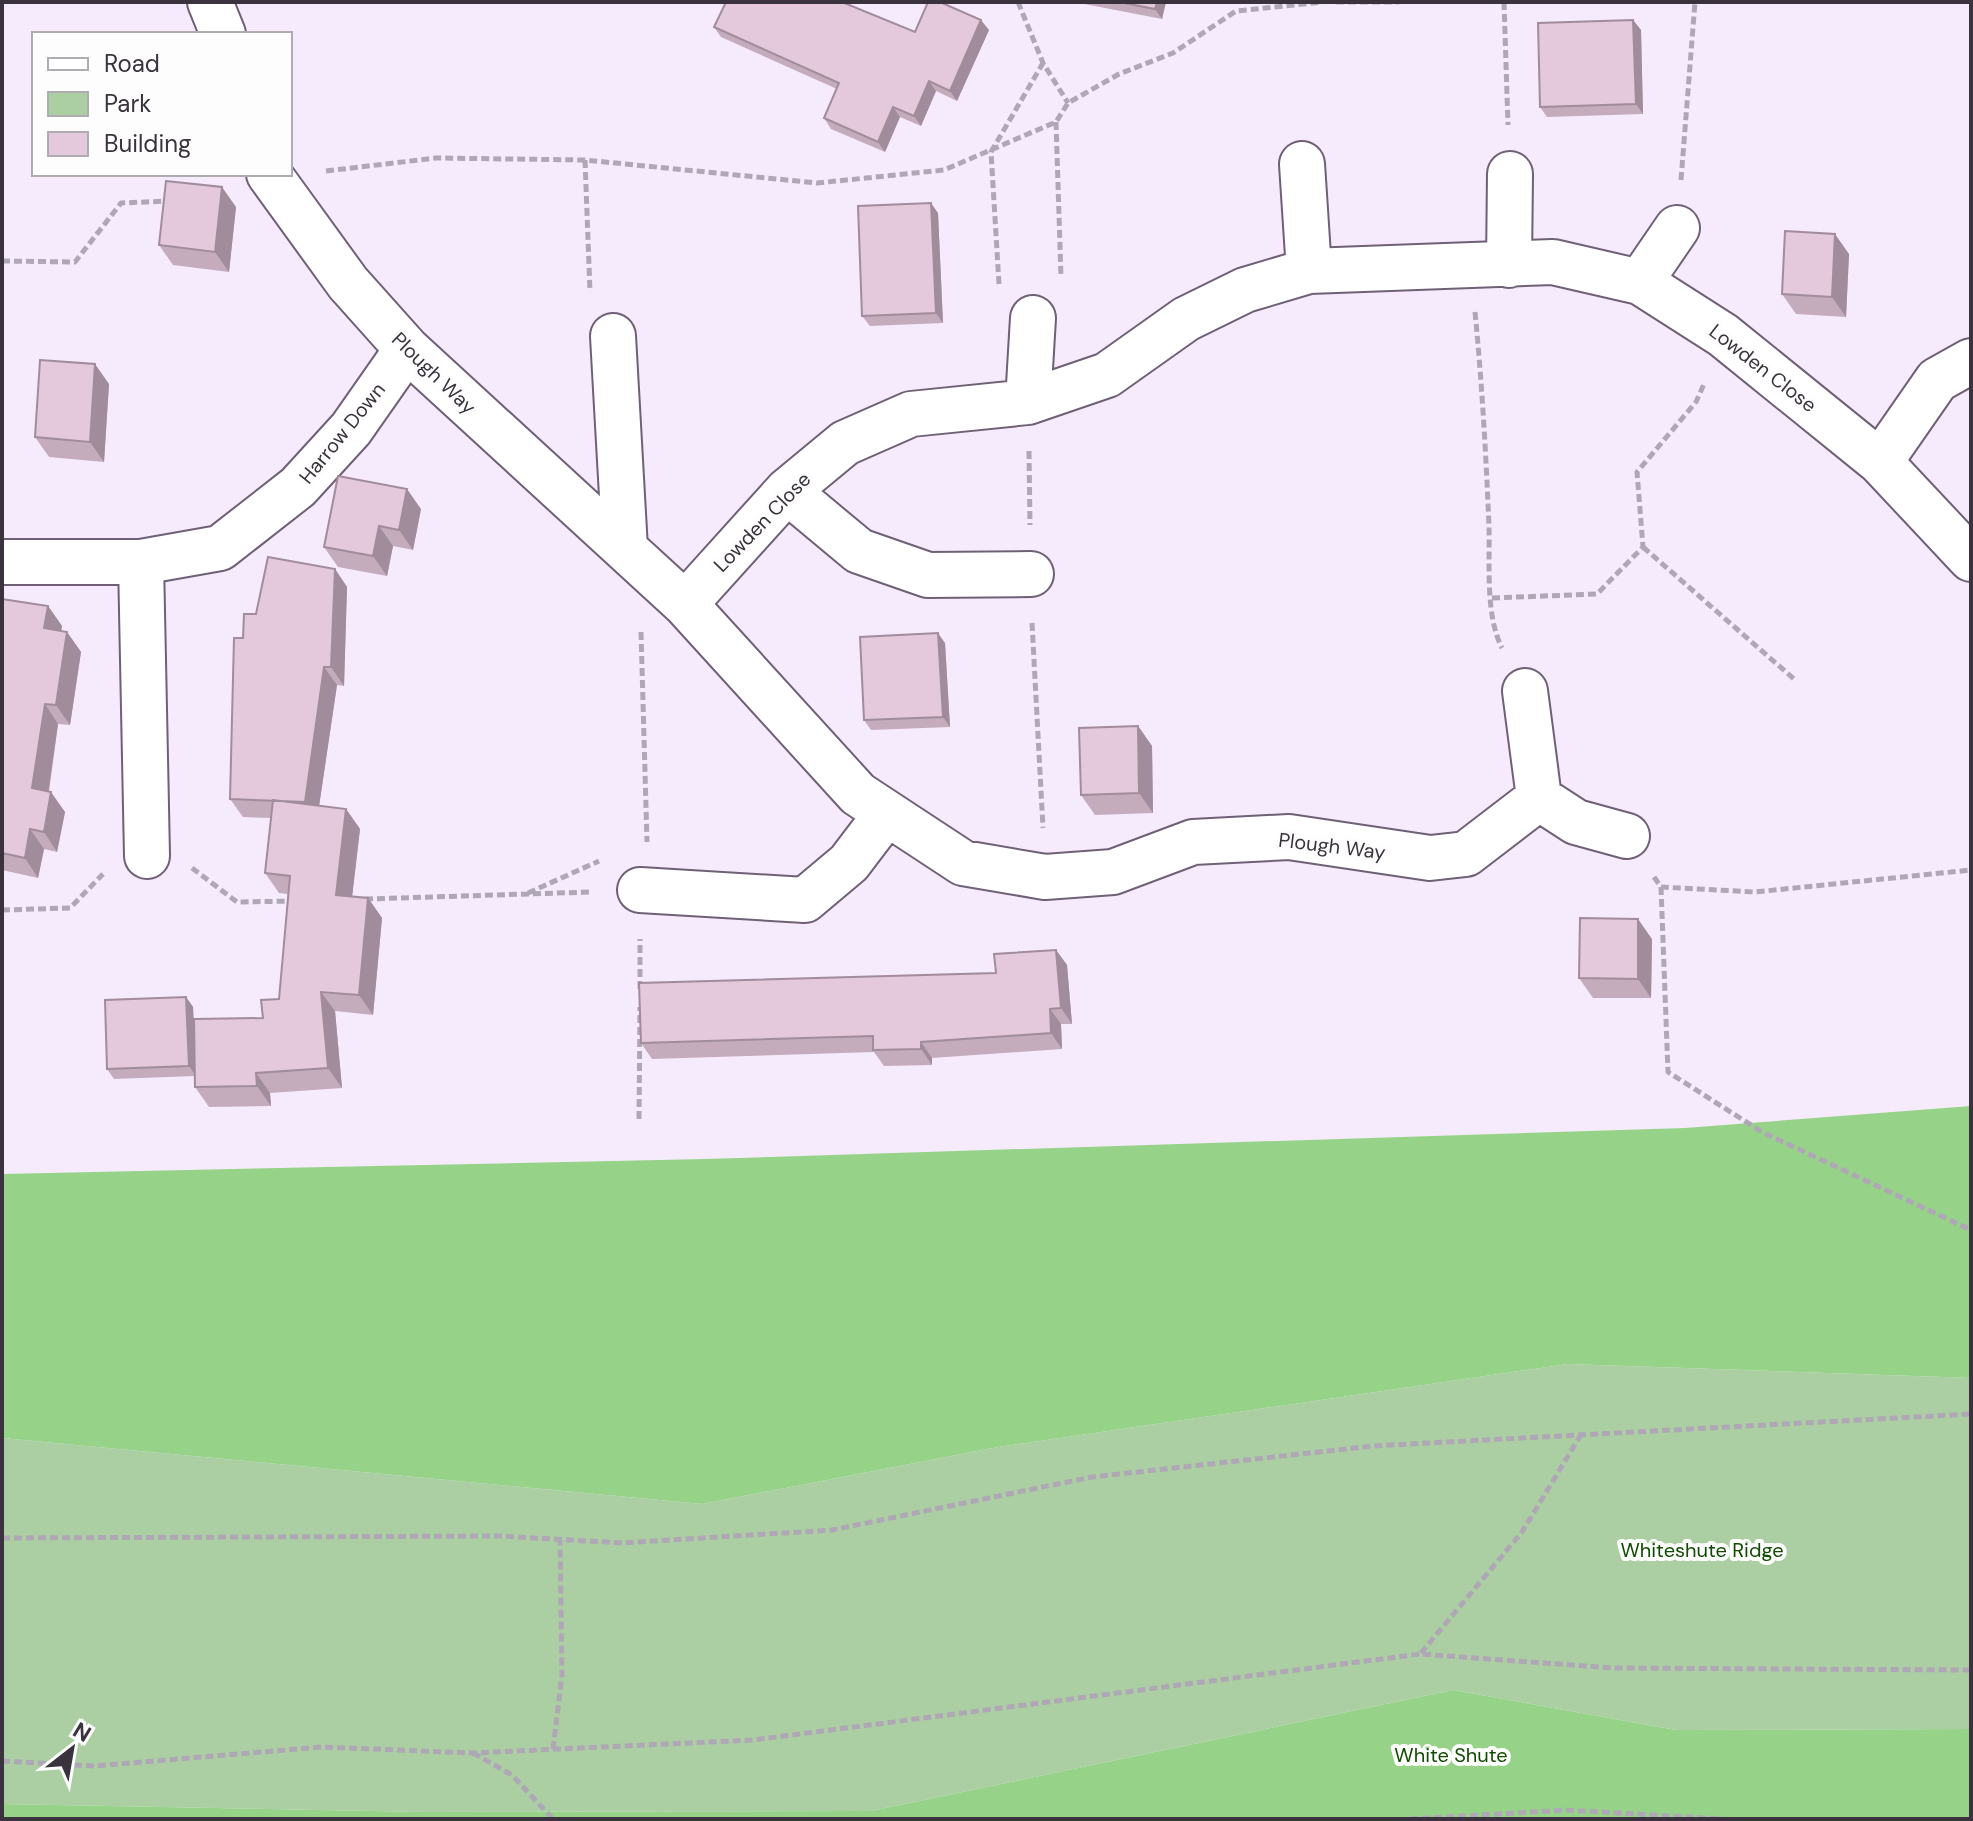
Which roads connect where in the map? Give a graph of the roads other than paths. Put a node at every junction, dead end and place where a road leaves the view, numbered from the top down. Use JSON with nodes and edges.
{"nodes":[{"id":1,"x":210,"y":2,"type":"edge"},
{"id":2,"x":222,"y":32,"type":"edge"},
{"id":3,"x":1302,"y":164,"type":"dead end"},
{"id":4,"x":1510,"y":174,"type":"road end"},
{"id":5,"x":270,"y":176,"type":"edge"},
{"id":6,"x":1677,"y":228,"type":"road end"},
{"id":7,"x":1490,"y":265,"type":"junction"},
{"id":8,"x":1309,"y":271,"type":"junction"},
{"id":9,"x":1640,"y":282,"type":"junction"},
{"id":10,"x":1032,"y":318,"type":"road end"},
{"id":11,"x":613,"y":336,"type":"road end"},
{"id":12,"x":407,"y":349,"type":"junction"},
{"id":13,"x":1971,"y":361,"type":"edge"},
{"id":14,"x":1028,"y":402,"type":"junction"},
{"id":15,"x":1880,"y":462,"type":"junction"},
{"id":16,"x":787,"y":491,"type":"junction"},
{"id":17,"x":625,"y":549,"type":"junction"},
{"id":18,"x":1971,"y":559,"type":"edge"},
{"id":19,"x":2,"y":562,"type":"edge"},
{"id":20,"x":141,"y":562,"type":"junction"},
{"id":21,"x":1031,"y":574,"type":"road end"},
{"id":22,"x":685,"y":604,"type":"junction"},
{"id":23,"x":1525,"y":691,"type":"road end"},
{"id":24,"x":1539,"y":798,"type":"junction"},
{"id":25,"x":887,"y":813,"type":"junction"},
{"id":26,"x":1627,"y":836,"type":"road end"},
{"id":27,"x":148,"y":858,"type":"road end"},
{"id":28,"x":640,"y":890,"type":"road end"}],
"edges":[{"from":1,"to":2,"type":"street"},
{"from":3,"to":8,"type":"street"},
{"from":4,"to":7,"type":"street"},
{"from":5,"to":12,"type":"street","name":"Plough Way"},
{"from":6,"to":9,"type":"street"},
{"from":7,"to":8,"type":"street","name":"Lowden Close"},
{"from":7,"to":9,"type":"street","name":"Lowden Close"},
{"from":8,"to":14,"type":"street","name":"Lowden Close"},
{"from":9,"to":15,"type":"street","name":"Lowden Close"},
{"from":10,"to":14,"type":"street"},
{"from":11,"to":17,"type":"street"},
{"from":12,"to":17,"type":"street","name":"Plough Way"},
{"from":12,"to":20,"type":"street","name":"Harrow Down"},
{"from":13,"to":15,"type":"street"},
{"from":14,"to":16,"type":"street","name":"Lowden Close"},
{"from":15,"to":18,"type":"street","name":"Lowden Close"},
{"from":16,"to":21,"type":"street"},
{"from":16,"to":22,"type":"street","name":"Lowden Close"},
{"from":17,"to":22,"type":"street","name":"Plough Way"},
{"from":19,"to":20,"type":"street","name":"Harrow Down"},
{"from":20,"to":27,"type":"street"},
{"from":22,"to":25,"type":"street","name":"Plough Way"},
{"from":23,"to":24,"type":"street"},
{"from":24,"to":25,"type":"street","name":"Plough Way"},
{"from":24,"to":26,"type":"street"},
{"from":25,"to":28,"type":"street"}]}
